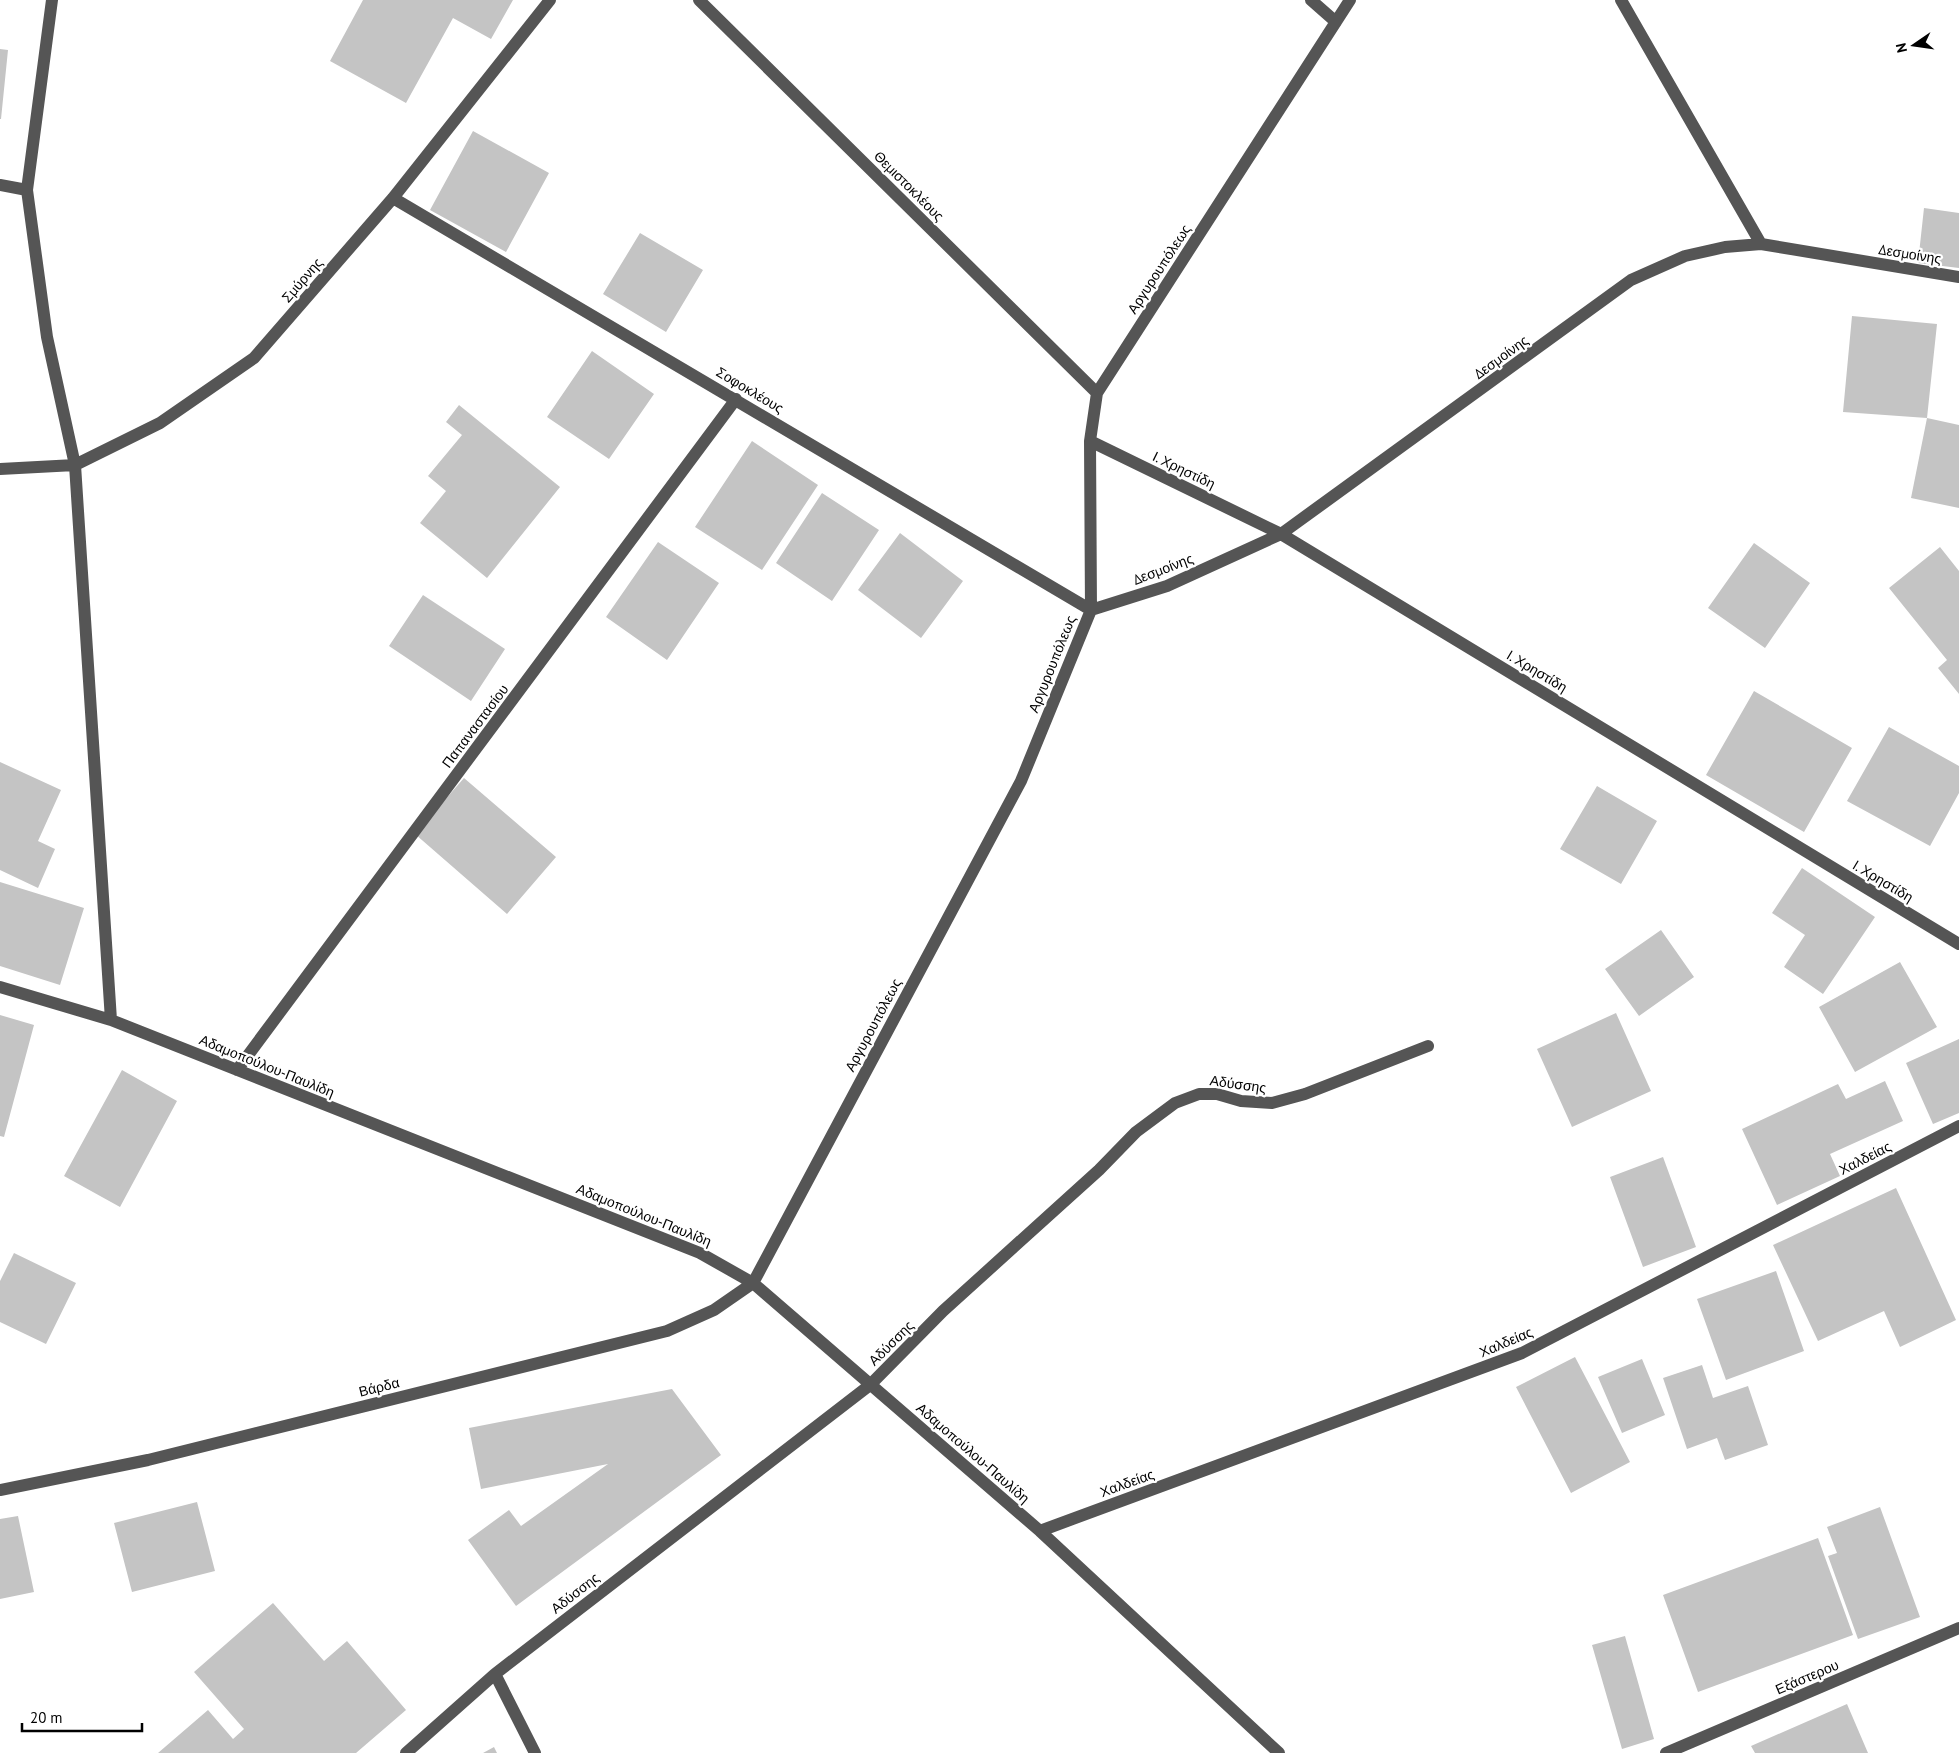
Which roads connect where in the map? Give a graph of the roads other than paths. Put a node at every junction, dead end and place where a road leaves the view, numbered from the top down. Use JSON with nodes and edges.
{"nodes":[{"id":1,"x":52,"y":0,"type":"edge"},
{"id":2,"x":550,"y":0,"type":"edge"},
{"id":3,"x":699,"y":0,"type":"edge"},
{"id":4,"x":1311,"y":0,"type":"edge"},
{"id":5,"x":1350,"y":0,"type":"edge"},
{"id":6,"x":1621,"y":0,"type":"edge"},
{"id":7,"x":1336,"y":22,"type":"junction"},
{"id":8,"x":0,"y":185,"type":"edge"},
{"id":9,"x":27,"y":190,"type":"junction"},
{"id":10,"x":393,"y":198,"type":"junction"},
{"id":11,"x":1762,"y":244,"type":"junction"},
{"id":12,"x":1959,"y":277,"type":"edge"},
{"id":13,"x":1097,"y":393,"type":"junction"},
{"id":14,"x":736,"y":399,"type":"junction"},
{"id":15,"x":1090,"y":441,"type":"junction"},
{"id":16,"x":75,"y":465,"type":"junction"},
{"id":17,"x":0,"y":468,"type":"edge"},
{"id":18,"x":1281,"y":534,"type":"junction"},
{"id":19,"x":1090,"y":610,"type":"junction"},
{"id":20,"x":1959,"y":944,"type":"edge"},
{"id":21,"x":0,"y":987,"type":"edge"},
{"id":22,"x":111,"y":1020,"type":"junction"},
{"id":23,"x":1428,"y":1046,"type":"dead end"},
{"id":24,"x":237,"y":1070,"type":"junction"},
{"id":25,"x":1959,"y":1126,"type":"edge"},
{"id":26,"x":753,"y":1283,"type":"junction"},
{"id":27,"x":870,"y":1385,"type":"junction"},
{"id":28,"x":0,"y":1490,"type":"edge"},
{"id":29,"x":1040,"y":1531,"type":"junction"},
{"id":30,"x":1959,"y":1628,"type":"edge"},
{"id":31,"x":495,"y":1674,"type":"junction"},
{"id":32,"x":406,"y":1753,"type":"edge"},
{"id":33,"x":535,"y":1753,"type":"edge"},
{"id":34,"x":1279,"y":1753,"type":"edge"},
{"id":35,"x":1666,"y":1753,"type":"edge"}],
"edges":[{"from":1,"to":9,"type":"street"},
{"from":2,"to":10,"type":"street","name":"Σμύρνης"},
{"from":3,"to":13,"type":"street","name":"Θεμιστοκλέους"},
{"from":4,"to":7,"type":"street"},
{"from":5,"to":7,"type":"street","name":"Αργυρουπόλεως"},
{"from":6,"to":11,"type":"street"},
{"from":7,"to":13,"type":"street","name":"Αργυρουπόλεως"},
{"from":8,"to":9,"type":"street"},
{"from":9,"to":16,"type":"street"},
{"from":10,"to":14,"type":"street","name":"Σοφοκλέους"},
{"from":10,"to":16,"type":"street","name":"Σμύρνης"},
{"from":11,"to":12,"type":"street","name":"Δεσμοίνης"},
{"from":11,"to":18,"type":"street","name":"Δεσμοίνης"},
{"from":13,"to":15,"type":"street","name":"Αργυρουπόλεως"},
{"from":14,"to":19,"type":"street","name":"Σοφοκλέους"},
{"from":14,"to":24,"type":"street","name":"Παπαναστασίου"},
{"from":15,"to":18,"type":"street","name":"Ι. Χρηστίδη"},
{"from":15,"to":19,"type":"street","name":"Αργυρουπόλεως"},
{"from":16,"to":17,"type":"street","name":"Σμύρνης"},
{"from":16,"to":22,"type":"street"},
{"from":18,"to":19,"type":"street","name":"Δεσμοίνης"},
{"from":18,"to":20,"type":"street","name":"Ι. Χρηστίδη"},
{"from":19,"to":26,"type":"street","name":"Αργυρουπόλεως"},
{"from":21,"to":22,"type":"street","name":"Αδαμοπούλου-Παυλίδη"},
{"from":22,"to":24,"type":"street","name":"Αδαμοπούλου-Παυλίδη"},
{"from":23,"to":27,"type":"street","name":"Αδύσσης"},
{"from":24,"to":26,"type":"street","name":"Αδαμοπούλου-Παυλίδη"},
{"from":25,"to":29,"type":"street","name":"Χαλδείας"},
{"from":26,"to":27,"type":"street","name":"Αδαμοπούλου-Παυλίδη"},
{"from":26,"to":28,"type":"street","name":"Βάρδα"},
{"from":27,"to":29,"type":"street","name":"Αδαμοπούλου-Παυλίδη"},
{"from":27,"to":31,"type":"street","name":"Αδύσσης"},
{"from":29,"to":34,"type":"street","name":"Αδαμοπούλου-Παυλίδη"},
{"from":30,"to":35,"type":"street","name":"Εξάστερου"},
{"from":31,"to":32,"type":"street","name":"Αδύσσης"},
{"from":31,"to":33,"type":"street"}]}
